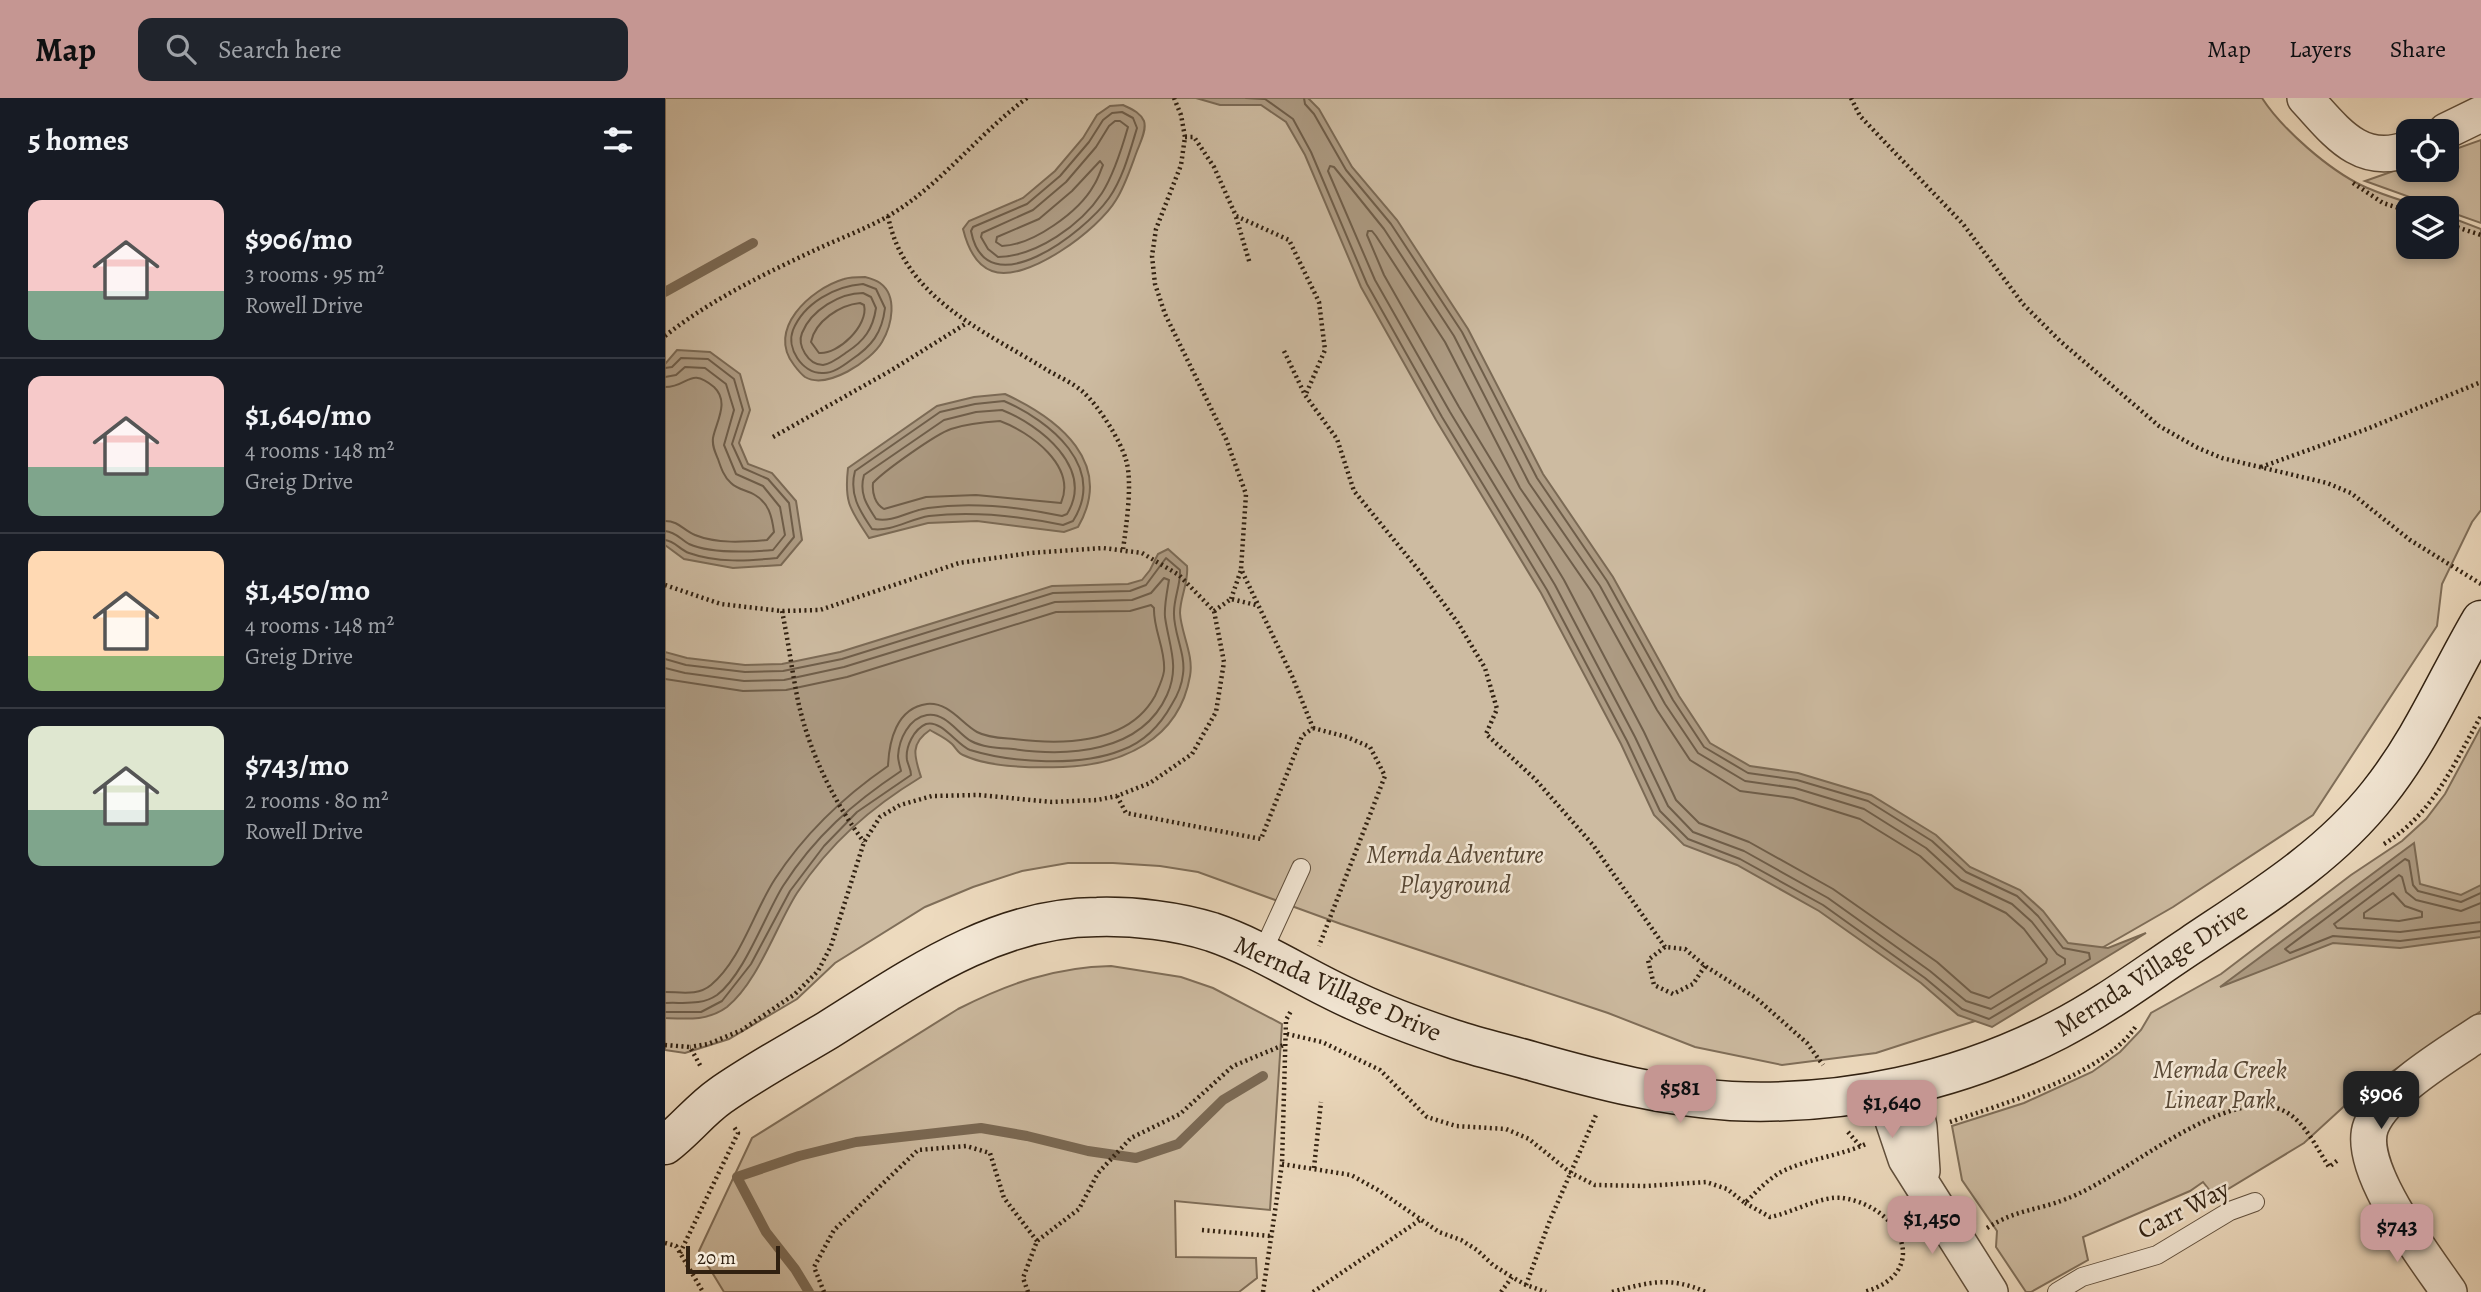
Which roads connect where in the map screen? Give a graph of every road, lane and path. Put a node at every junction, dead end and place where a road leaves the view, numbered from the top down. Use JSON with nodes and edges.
{"nodes":[{"id":1,"x":1027,"y":98,"type":"edge"},
{"id":2,"x":1174,"y":98,"type":"edge"},
{"id":3,"x":1851,"y":98,"type":"edge"},
{"id":4,"x":2305,"y":98,"type":"edge"},
{"id":5,"x":2481,"y":114,"type":"edge"},
{"id":6,"x":2459,"y":125,"type":"edge"},
{"id":7,"x":1185,"y":137,"type":"junction"},
{"id":8,"x":2396,"y":154,"type":"edge"},
{"id":9,"x":888,"y":216,"type":"junction"},
{"id":10,"x":1236,"y":216,"type":"junction"},
{"id":11,"x":2459,"y":227,"type":"edge"},
{"id":12,"x":2481,"y":235,"type":"edge"},
{"id":13,"x":1250,"y":264,"type":"dead end"},
{"id":14,"x":967,"y":323,"type":"junction"},
{"id":15,"x":665,"y":335,"type":"edge"},
{"id":16,"x":1284,"y":351,"type":"dead end"},
{"id":17,"x":2481,"y":382,"type":"edge"},
{"id":18,"x":1305,"y":395,"type":"junction"},
{"id":19,"x":773,"y":437,"type":"dead end"},
{"id":20,"x":2260,"y":467,"type":"junction"},
{"id":21,"x":1123,"y":550,"type":"junction"},
{"id":22,"x":1241,"y":569,"type":"junction"},
{"id":23,"x":2481,"y":584,"type":"edge"},
{"id":24,"x":665,"y":585,"type":"edge"},
{"id":25,"x":1231,"y":599,"type":"junction"},
{"id":26,"x":1257,"y":606,"type":"junction"},
{"id":27,"x":782,"y":611,"type":"junction"},
{"id":28,"x":1214,"y":611,"type":"junction"},
{"id":29,"x":2481,"y":620,"type":"edge"},
{"id":30,"x":2481,"y":716,"type":"edge"},
{"id":31,"x":1313,"y":728,"type":"junction"},
{"id":32,"x":1117,"y":796,"type":"junction"},
{"id":33,"x":864,"y":842,"type":"junction"},
{"id":34,"x":2380,"y":846,"type":"dead end"},
{"id":35,"x":1301,"y":867,"type":"dead end"},
{"id":36,"x":1665,"y":947,"type":"junction"},
{"id":37,"x":1262,"y":953,"type":"junction"},
{"id":38,"x":1705,"y":965,"type":"junction"},
{"id":39,"x":1307,"y":977,"type":"junction"},
{"id":40,"x":2143,"y":1016,"type":"dead end"},
{"id":41,"x":2481,"y":1032,"type":"edge"},
{"id":42,"x":1287,"y":1034,"type":"junction"},
{"id":43,"x":1286,"y":1044,"type":"junction"},
{"id":44,"x":665,"y":1045,"type":"edge"},
{"id":45,"x":690,"y":1047,"type":"junction"},
{"id":46,"x":2424,"y":1070,"type":"junction"},
{"id":47,"x":1605,"y":1080,"type":"junction"},
{"id":48,"x":1897,"y":1088,"type":"junction"},
{"id":49,"x":718,"y":1097,"type":"junction"},
{"id":50,"x":1822,"y":1098,"type":"junction"},
{"id":51,"x":1321,"y":1102,"type":"dead end"},
{"id":52,"x":1907,"y":1129,"type":"junction"},
{"id":53,"x":666,"y":1138,"type":"edge"},
{"id":54,"x":1861,"y":1147,"type":"junction"},
{"id":55,"x":2351,"y":1151,"type":"junction"},
{"id":56,"x":1282,"y":1164,"type":"junction"},
{"id":57,"x":1314,"y":1168,"type":"junction"},
{"id":58,"x":1571,"y":1173,"type":"junction"},
{"id":59,"x":2255,"y":1202,"type":"dead end"},
{"id":60,"x":1745,"y":1203,"type":"junction"},
{"id":61,"x":2392,"y":1206,"type":"junction"},
{"id":62,"x":1420,"y":1220,"type":"junction"},
{"id":63,"x":1202,"y":1230,"type":"dead end"},
{"id":64,"x":1271,"y":1236,"type":"junction"},
{"id":65,"x":1037,"y":1241,"type":"junction"},
{"id":66,"x":665,"y":1243,"type":"edge"},
{"id":67,"x":1959,"y":1245,"type":"junction"},
{"id":68,"x":680,"y":1253,"type":"junction"},
{"id":69,"x":1512,"y":1277,"type":"junction"},
{"id":70,"x":1526,"y":1285,"type":"junction"},
{"id":71,"x":703,"y":1292,"type":"edge"},
{"id":72,"x":824,"y":1292,"type":"edge"},
{"id":73,"x":1028,"y":1292,"type":"edge"},
{"id":74,"x":1263,"y":1292,"type":"edge"},
{"id":75,"x":1313,"y":1292,"type":"edge"},
{"id":76,"x":1501,"y":1292,"type":"edge"},
{"id":77,"x":1546,"y":1292,"type":"edge"},
{"id":78,"x":1612,"y":1292,"type":"edge"},
{"id":79,"x":1706,"y":1292,"type":"edge"},
{"id":80,"x":1864,"y":1292,"type":"edge"},
{"id":81,"x":1989,"y":1292,"type":"edge"},
{"id":82,"x":2057,"y":1292,"type":"edge"},
{"id":83,"x":2449,"y":1292,"type":"edge"}],
"edges":[{"from":1,"to":9,"type":"path"},
{"from":2,"to":7,"type":"path"},
{"from":3,"to":20,"type":"path"},
{"from":4,"to":8,"type":"street"},
{"from":5,"to":6,"type":"street"},
{"from":7,"to":10,"type":"path"},
{"from":7,"to":22,"type":"path"},
{"from":9,"to":14,"type":"path"},
{"from":9,"to":15,"type":"path"},
{"from":10,"to":13,"type":"path"},
{"from":10,"to":18,"type":"path"},
{"from":11,"to":12,"type":"path"},
{"from":14,"to":19,"type":"path"},
{"from":14,"to":21,"type":"path"},
{"from":16,"to":18,"type":"path"},
{"from":17,"to":20,"type":"path"},
{"from":18,"to":36,"type":"path"},
{"from":20,"to":23,"type":"path"},
{"from":21,"to":27,"type":"path"},
{"from":21,"to":28,"type":"path"},
{"from":22,"to":25,"type":"path"},
{"from":22,"to":26,"type":"path"},
{"from":24,"to":27,"type":"path"},
{"from":25,"to":26,"type":"path"},
{"from":25,"to":28,"type":"path"},
{"from":26,"to":31,"type":"path"},
{"from":27,"to":33,"type":"path"},
{"from":28,"to":32,"type":"path"},
{"from":29,"to":48,"type":"street","name":"Mernda Village Drive"},
{"from":30,"to":34,"type":"path"},
{"from":31,"to":32,"type":"path"},
{"from":31,"to":39,"type":"path"},
{"from":32,"to":33,"type":"path"},
{"from":33,"to":45,"type":"path"},
{"from":35,"to":37,"type":"lane"},
{"from":36,"to":38,"type":"path"},
{"from":36,"to":38,"type":"path"},
{"from":37,"to":39,"type":"street","name":"Mernda Village Drive"},
{"from":37,"to":49,"type":"street","name":"Mernda Village Drive"},
{"from":38,"to":50,"type":"path"},
{"from":39,"to":42,"type":"path"},
{"from":39,"to":47,"type":"street","name":"Mernda Village Drive"},
{"from":40,"to":52,"type":"path"},
{"from":41,"to":46,"type":"street"},
{"from":42,"to":43,"type":"path"},
{"from":42,"to":58,"type":"path"},
{"from":43,"to":56,"type":"path"},
{"from":43,"to":65,"type":"path"},
{"from":44,"to":45,"type":"path"},
{"from":45,"to":49,"type":"path"},
{"from":46,"to":55,"type":"street"},
{"from":46,"to":61,"type":"street"},
{"from":47,"to":50,"type":"street","name":"Mernda Village Drive"},
{"from":47,"to":58,"type":"path"},
{"from":48,"to":50,"type":"street","name":"Mernda Village Drive"},
{"from":48,"to":52,"type":"street"},
{"from":49,"to":53,"type":"street","name":"Mernda Village Drive"},
{"from":49,"to":68,"type":"path"},
{"from":50,"to":54,"type":"path"},
{"from":51,"to":57,"type":"path"},
{"from":52,"to":54,"type":"path"},
{"from":52,"to":67,"type":"street"},
{"from":54,"to":60,"type":"path"},
{"from":55,"to":61,"type":"street"},
{"from":55,"to":67,"type":"path"},
{"from":56,"to":57,"type":"path"},
{"from":56,"to":64,"type":"path"},
{"from":57,"to":62,"type":"path"},
{"from":58,"to":60,"type":"path"},
{"from":58,"to":70,"type":"path"},
{"from":59,"to":82,"type":"lane","name":"Carr Way"},
{"from":60,"to":80,"type":"path"},
{"from":61,"to":83,"type":"street"},
{"from":62,"to":69,"type":"path"},
{"from":62,"to":75,"type":"path"},
{"from":63,"to":64,"type":"path"},
{"from":64,"to":74,"type":"path"},
{"from":65,"to":72,"type":"path"},
{"from":65,"to":73,"type":"path"},
{"from":66,"to":68,"type":"path"},
{"from":67,"to":81,"type":"street"},
{"from":68,"to":71,"type":"path"},
{"from":69,"to":70,"type":"path"},
{"from":69,"to":76,"type":"path"},
{"from":70,"to":77,"type":"path"},
{"from":78,"to":79,"type":"path"}]}
